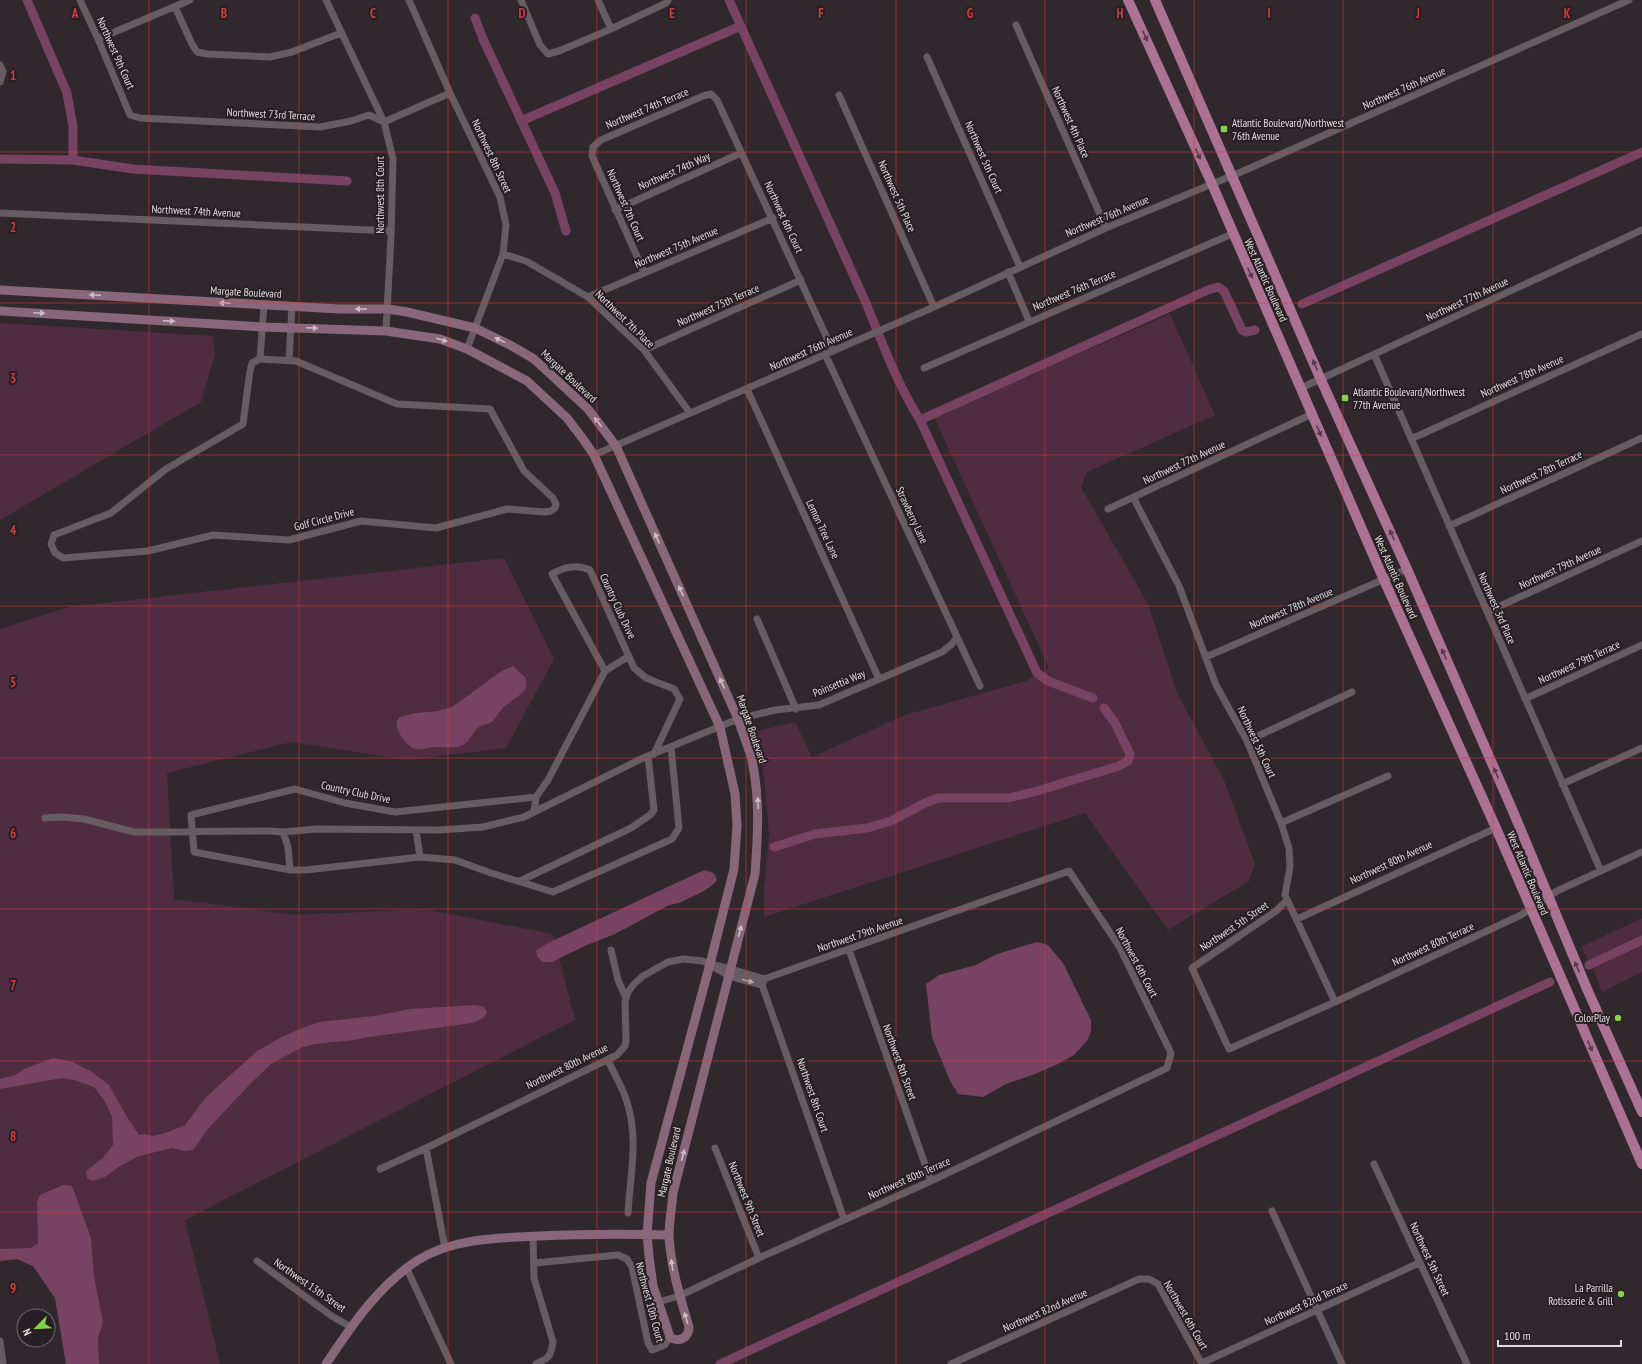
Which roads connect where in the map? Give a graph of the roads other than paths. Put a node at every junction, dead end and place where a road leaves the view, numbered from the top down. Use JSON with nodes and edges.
{"nodes":[{"id":1,"x":80,"y":0,"type":"edge"},
{"id":2,"x":190,"y":0,"type":"edge"},
{"id":3,"x":326,"y":0,"type":"edge"},
{"id":4,"x":409,"y":0,"type":"edge"},
{"id":5,"x":521,"y":0,"type":"edge"},
{"id":6,"x":598,"y":0,"type":"edge"},
{"id":7,"x":668,"y":0,"type":"edge"},
{"id":8,"x":1128,"y":0,"type":"edge"},
{"id":9,"x":1155,"y":0,"type":"edge"},
{"id":10,"x":1629,"y":0,"type":"edge"},
{"id":11,"x":175,"y":7,"type":"junction"},
{"id":12,"x":1016,"y":25,"type":"dead end"},
{"id":13,"x":611,"y":29,"type":"junction"},
{"id":14,"x":341,"y":33,"type":"junction"},
{"id":15,"x":98,"y":39,"type":"junction"},
{"id":16,"x":927,"y":56,"type":"dead end"},
{"id":17,"x":0,"y":65,"type":"edge"},
{"id":18,"x":1,"y":81,"type":"edge"},
{"id":19,"x":450,"y":93,"type":"junction"},
{"id":20,"x":711,"y":94,"type":"joint"},
{"id":21,"x":839,"y":95,"type":"dead end"},
{"id":22,"x":130,"y":115,"type":"joint"},
{"id":23,"x":384,"y":122,"type":"junction"},
{"id":24,"x":594,"y":146,"type":"joint"},
{"id":25,"x":741,"y":153,"type":"junction"},
{"id":26,"x":1233,"y":176,"type":"junction"},
{"id":27,"x":1212,"y":184,"type":"junction"},
{"id":28,"x":615,"y":210,"type":"junction"},
{"id":29,"x":0,"y":213,"type":"edge"},
{"id":30,"x":773,"y":218,"type":"junction"},
{"id":31,"x":1106,"y":228,"type":"junction"},
{"id":32,"x":1642,"y":230,"type":"edge"},
{"id":33,"x":391,"y":231,"type":"junction"},
{"id":34,"x":1232,"y":234,"type":"junction"},
{"id":35,"x":503,"y":254,"type":"junction"},
{"id":36,"x":1020,"y":266,"type":"junction"},
{"id":37,"x":644,"y":272,"type":"junction"},
{"id":38,"x":1008,"y":272,"type":"junction"},
{"id":39,"x":801,"y":280,"type":"junction"},
{"id":40,"x":0,"y":290,"type":"edge"},
{"id":41,"x":588,"y":297,"type":"junction"},
{"id":42,"x":264,"y":305,"type":"junction"},
{"id":43,"x":292,"y":306,"type":"junction"},
{"id":44,"x":934,"y":307,"type":"junction"},
{"id":45,"x":388,"y":309,"type":"junction"},
{"id":46,"x":0,"y":311,"type":"edge"},
{"id":47,"x":1029,"y":321,"type":"junction"},
{"id":48,"x":263,"y":326,"type":"junction"},
{"id":49,"x":291,"y":328,"type":"junction"},
{"id":50,"x":475,"y":328,"type":"junction"},
{"id":51,"x":386,"y":331,"type":"junction"},
{"id":52,"x":1642,"y":334,"type":"edge"},
{"id":53,"x":468,"y":349,"type":"junction"},
{"id":54,"x":644,"y":350,"type":"junction"},
{"id":55,"x":833,"y":350,"type":"junction"},
{"id":56,"x":825,"y":354,"type":"junction"},
{"id":57,"x":1374,"y":354,"type":"junction"},
{"id":58,"x":260,"y":359,"type":"junction"},
{"id":59,"x":289,"y":360,"type":"junction"},
{"id":60,"x":924,"y":368,"type":"dead end"},
{"id":61,"x":1321,"y":380,"type":"junction"},
{"id":62,"x":1301,"y":388,"type":"junction"},
{"id":63,"x":747,"y":389,"type":"junction"},
{"id":64,"x":690,"y":413,"type":"junction"},
{"id":65,"x":1312,"y":414,"type":"junction"},
{"id":66,"x":1642,"y":438,"type":"edge"},
{"id":67,"x":1411,"y":439,"type":"junction"},
{"id":68,"x":616,"y":446,"type":"junction"},
{"id":69,"x":594,"y":455,"type":"junction"},
{"id":70,"x":1133,"y":497,"type":"junction"},
{"id":71,"x":1108,"y":509,"type":"dead end"},
{"id":72,"x":1449,"y":526,"type":"junction"},
{"id":73,"x":1642,"y":542,"type":"edge"},
{"id":74,"x":1407,"y":569,"type":"junction"},
{"id":75,"x":1384,"y":580,"type":"junction"},
{"id":76,"x":1487,"y":612,"type":"junction"},
{"id":77,"x":757,"y":619,"type":"dead end"},
{"id":78,"x":957,"y":637,"type":"junction"},
{"id":79,"x":1642,"y":645,"type":"edge"},
{"id":80,"x":629,"y":656,"type":"junction"},
{"id":81,"x":1206,"y":657,"type":"junction"},
{"id":82,"x":605,"y":671,"type":"junction"},
{"id":83,"x":880,"y":679,"type":"junction"},
{"id":84,"x":980,"y":686,"type":"dead end"},
{"id":85,"x":1352,"y":692,"type":"dead end"},
{"id":86,"x":1525,"y":699,"type":"junction"},
{"id":87,"x":796,"y":708,"type":"junction"},
{"id":88,"x":738,"y":719,"type":"junction"},
{"id":89,"x":720,"y":726,"type":"junction"},
{"id":90,"x":1247,"y":741,"type":"junction"},
{"id":91,"x":671,"y":747,"type":"junction"},
{"id":92,"x":1642,"y":748,"type":"edge"},
{"id":93,"x":651,"y":755,"type":"junction"},
{"id":94,"x":1388,"y":776,"type":"dead end"},
{"id":95,"x":1562,"y":784,"type":"junction"},
{"id":96,"x":536,"y":797,"type":"junction"},
{"id":97,"x":534,"y":812,"type":"junction"},
{"id":98,"x":45,"y":818,"type":"dead end"},
{"id":99,"x":1281,"y":823,"type":"junction"},
{"id":100,"x":1496,"y":828,"type":"junction"},
{"id":101,"x":416,"y":830,"type":"junction"},
{"id":102,"x":192,"y":832,"type":"junction"},
{"id":103,"x":282,"y":832,"type":"junction"},
{"id":104,"x":1642,"y":852,"type":"edge"},
{"id":105,"x":420,"y":857,"type":"junction"},
{"id":106,"x":290,"y":870,"type":"junction"},
{"id":107,"x":1069,"y":871,"type":"joint"},
{"id":108,"x":1601,"y":871,"type":"junction"},
{"id":109,"x":520,"y":881,"type":"junction"},
{"id":110,"x":1549,"y":897,"type":"junction"},
{"id":111,"x":1287,"y":900,"type":"junction"},
{"id":112,"x":1531,"y":910,"type":"junction"},
{"id":113,"x":1297,"y":919,"type":"junction"},
{"id":114,"x":611,"y":950,"type":"dead end"},
{"id":115,"x":849,"y":950,"type":"junction"},
{"id":116,"x":710,"y":964,"type":"junction"},
{"id":117,"x":730,"y":972,"type":"junction"},
{"id":118,"x":763,"y":982,"type":"junction"},
{"id":119,"x":626,"y":998,"type":"junction"},
{"id":120,"x":1335,"y":1002,"type":"junction"},
{"id":121,"x":1229,"y":1049,"type":"joint"},
{"id":122,"x":608,"y":1060,"type":"junction"},
{"id":123,"x":1167,"y":1068,"type":"joint"},
{"id":124,"x":1642,"y":1112,"type":"edge"},
{"id":125,"x":426,"y":1148,"type":"junction"},
{"id":126,"x":715,"y":1148,"type":"dead end"},
{"id":127,"x":1374,"y":1164,"type":"dead end"},
{"id":128,"x":1642,"y":1164,"type":"edge"},
{"id":129,"x":380,"y":1169,"type":"dead end"},
{"id":130,"x":931,"y":1181,"type":"junction"},
{"id":131,"x":1272,"y":1211,"type":"dead end"},
{"id":132,"x":628,"y":1213,"type":"dead end"},
{"id":133,"x":844,"y":1219,"type":"junction"},
{"id":134,"x":647,"y":1234,"type":"junction"},
{"id":135,"x":669,"y":1235,"type":"junction"},
{"id":136,"x":533,"y":1236,"type":"junction"},
{"id":137,"x":446,"y":1248,"type":"junction"},
{"id":138,"x":759,"y":1258,"type":"junction"},
{"id":139,"x":257,"y":1261,"type":"dead end"},
{"id":140,"x":534,"y":1263,"type":"junction"},
{"id":141,"x":1419,"y":1263,"type":"junction"},
{"id":142,"x":407,"y":1269,"type":"junction"},
{"id":143,"x":1149,"y":1279,"type":"joint"},
{"id":144,"x":679,"y":1296,"type":"junction"},
{"id":145,"x":658,"y":1302,"type":"junction"},
{"id":146,"x":1317,"y":1310,"type":"junction"},
{"id":147,"x":351,"y":1326,"type":"junction"},
{"id":148,"x":670,"y":1337,"type":"junction"},
{"id":149,"x":0,"y":1341,"type":"edge"},
{"id":150,"x":1202,"y":1363,"type":"edge"},
{"id":151,"x":3,"y":1364,"type":"edge"},
{"id":152,"x":326,"y":1364,"type":"edge"},
{"id":153,"x":451,"y":1364,"type":"edge"},
{"id":154,"x":536,"y":1364,"type":"edge"},
{"id":155,"x":951,"y":1364,"type":"edge"},
{"id":156,"x":1342,"y":1364,"type":"edge"},
{"id":157,"x":1467,"y":1364,"type":"edge"}],
"edges":[{"from":1,"to":15,"type":"street","name":"Northwest 9th Court"},
{"from":2,"to":11,"type":"street"},
{"from":3,"to":14,"type":"street","name":"Northwest 8th Court"},
{"from":4,"to":19,"type":"street","name":"Northwest 8th Street"},
{"from":5,"to":13,"type":"street"},
{"from":6,"to":13,"type":"street"},
{"from":7,"to":13,"type":"street"},
{"from":8,"to":27,"type":"main road","name":"West Atlantic Boulevard","one_way":true},
{"from":9,"to":26,"type":"main road","name":"West Atlantic Boulevard"},
{"from":10,"to":26,"type":"street","name":"Northwest 76th Avenue"},
{"from":11,"to":14,"type":"street"},
{"from":11,"to":15,"type":"street"},
{"from":12,"to":31,"type":"street","name":"Northwest 4th Place"},
{"from":14,"to":23,"type":"street","name":"Northwest 8th Court"},
{"from":15,"to":22,"type":"street","name":"Northwest 9th Court"},
{"from":16,"to":36,"type":"street","name":"Northwest 5th Court"},
{"from":17,"to":18,"type":"street"},
{"from":19,"to":23,"type":"street"},
{"from":19,"to":35,"type":"street","name":"Northwest 8th Street"},
{"from":20,"to":24,"type":"street","name":"Northwest 74th Terrace"},
{"from":20,"to":25,"type":"street","name":"Northwest 6th Court"},
{"from":21,"to":44,"type":"street","name":"Northwest 5th Place"},
{"from":22,"to":23,"type":"street","name":"Northwest 73rd Terrace"},
{"from":23,"to":33,"type":"street","name":"Northwest 8th Court"},
{"from":24,"to":28,"type":"street","name":"Northwest 7th Court"},
{"from":25,"to":28,"type":"street","name":"Northwest 74th Way"},
{"from":25,"to":30,"type":"street","name":"Northwest 6th Court"},
{"from":26,"to":27,"type":"street","name":"Northwest 76th Avenue"},
{"from":61,"to":26,"type":"main road","name":"West Atlantic Boulevard","one_way":true},
{"from":27,"to":31,"type":"street","name":"Northwest 76th Avenue"},
{"from":27,"to":34,"type":"main road","name":"West Atlantic Boulevard"},
{"from":28,"to":37,"type":"street","name":"Northwest 7th Court"},
{"from":29,"to":33,"type":"street","name":"Northwest 74th Avenue"},
{"from":30,"to":37,"type":"street","name":"Northwest 75th Avenue"},
{"from":30,"to":39,"type":"street","name":"Northwest 6th Court"},
{"from":31,"to":36,"type":"street","name":"Northwest 76th Avenue"},
{"from":32,"to":57,"type":"street","name":"Northwest 77th Avenue"},
{"from":33,"to":45,"type":"street","name":"Northwest 8th Court"},
{"from":34,"to":47,"type":"street","name":"Northwest 76th Terrace"},
{"from":34,"to":62,"type":"main road","name":"West Atlantic Boulevard","one_way":true},
{"from":35,"to":41,"type":"street","name":"Northwest 7th Place"},
{"from":35,"to":50,"type":"street","name":"Northwest 8th Street"},
{"from":36,"to":38,"type":"street","name":"Northwest 76th Avenue"},
{"from":37,"to":41,"type":"street","name":"Northwest 75th Avenue"},
{"from":38,"to":44,"type":"street","name":"Northwest 76th Avenue"},
{"from":38,"to":47,"type":"street"},
{"from":39,"to":54,"type":"street","name":"Northwest 75th Terrace"},
{"from":39,"to":55,"type":"street","name":"Northwest 6th Court"},
{"from":42,"to":40,"type":"street","name":"Margate Boulevard","one_way":true},
{"from":41,"to":54,"type":"street","name":"Northwest 7th Place"},
{"from":42,"to":43,"type":"street","name":"Margate Boulevard"},
{"from":42,"to":48,"type":"street","name":"Golf Circle Drive"},
{"from":45,"to":43,"type":"street","name":"Margate Boulevard","one_way":true},
{"from":43,"to":49,"type":"street"},
{"from":44,"to":55,"type":"street","name":"Northwest 76th Avenue"},
{"from":45,"to":50,"type":"street","name":"Margate Boulevard"},
{"from":45,"to":51,"type":"street","name":"Northwest 8th Court"},
{"from":46,"to":48,"type":"street","name":"Margate Boulevard","one_way":true},
{"from":47,"to":60,"type":"street","name":"Northwest 76th Terrace"},
{"from":48,"to":49,"type":"street","name":"Margate Boulevard"},
{"from":48,"to":58,"type":"street","name":"Golf Circle Drive"},
{"from":49,"to":51,"type":"street","name":"Margate Boulevard","one_way":true},
{"from":49,"to":59,"type":"street"},
{"from":50,"to":53,"type":"street","name":"Northwest 8th Street"},
{"from":68,"to":50,"type":"street","name":"Margate Boulevard","one_way":true},
{"from":51,"to":53,"type":"street","name":"Margate Boulevard","one_way":true},
{"from":52,"to":67,"type":"street","name":"Northwest 78th Avenue"},
{"from":53,"to":69,"type":"street","name":"Margate Boulevard"},
{"from":54,"to":64,"type":"street","name":"Northwest 7th Place"},
{"from":55,"to":56,"type":"street","name":"Northwest 76th Avenue"},
{"from":56,"to":63,"type":"street","name":"Northwest 76th Avenue"},
{"from":56,"to":78,"type":"street","name":"Strawberry Lane"},
{"from":57,"to":61,"type":"street","name":"Northwest 77th Avenue"},
{"from":57,"to":67,"type":"street","name":"Northwest 3rd Place"},
{"from":58,"to":59,"type":"street","name":"Golf Circle Drive"},
{"from":58,"to":59,"type":"street","name":"Golf Circle Drive"},
{"from":61,"to":62,"type":"street","name":"Northwest 77th Avenue"},
{"from":74,"to":61,"type":"main road","name":"West Atlantic Boulevard","one_way":true},
{"from":62,"to":65,"type":"main road","name":"West Atlantic Boulevard"},
{"from":63,"to":64,"type":"street","name":"Northwest 76th Avenue"},
{"from":63,"to":83,"type":"street","name":"Lemon Tree Lane"},
{"from":64,"to":68,"type":"street","name":"Northwest 76th Avenue"},
{"from":65,"to":70,"type":"street","name":"Northwest 77th Avenue"},
{"from":65,"to":75,"type":"main road","name":"West Atlantic Boulevard","one_way":true},
{"from":66,"to":72,"type":"street","name":"Northwest 78th Terrace"},
{"from":67,"to":72,"type":"street","name":"Northwest 3rd Place"},
{"from":68,"to":69,"type":"street","name":"Northwest 76th Avenue"},
{"from":88,"to":68,"type":"street","name":"Margate Boulevard","one_way":true},
{"from":69,"to":89,"type":"street","name":"Margate Boulevard"},
{"from":70,"to":71,"type":"street","name":"Northwest 77th Avenue"},
{"from":70,"to":81,"type":"street","name":"Northwest 5th Court"},
{"from":72,"to":76,"type":"street","name":"Northwest 3rd Place"},
{"from":73,"to":76,"type":"street","name":"Northwest 79th Avenue"},
{"from":74,"to":75,"type":"street","name":"Northwest 78th Avenue"},
{"from":110,"to":74,"type":"main road","name":"West Atlantic Boulevard","one_way":true},
{"from":75,"to":81,"type":"street","name":"Northwest 78th Avenue"},
{"from":75,"to":100,"type":"main road","name":"West Atlantic Boulevard"},
{"from":76,"to":86,"type":"street","name":"Northwest 3rd Place"},
{"from":77,"to":87,"type":"street"},
{"from":78,"to":83,"type":"street","name":"Poinsettia Way"},
{"from":78,"to":84,"type":"street","name":"Strawberry Lane"},
{"from":79,"to":86,"type":"street","name":"Northwest 79th Terrace"},
{"from":80,"to":82,"type":"street","name":"Country Club Drive"},
{"from":80,"to":82,"type":"street","name":"Country Club Drive"},
{"from":80,"to":93,"type":"street","name":"Country Club Drive"},
{"from":81,"to":90,"type":"street","name":"Northwest 5th Court"},
{"from":82,"to":96,"type":"street"},
{"from":83,"to":87,"type":"street","name":"Poinsettia Way"},
{"from":85,"to":90,"type":"street"},
{"from":86,"to":95,"type":"street","name":"Northwest 3rd Place"},
{"from":87,"to":88,"type":"street","name":"Poinsettia Way"},
{"from":88,"to":89,"type":"street","name":"Poinsettia Way"},
{"from":117,"to":88,"type":"street","name":"Margate Boulevard","one_way":true},
{"from":89,"to":91,"type":"street"},
{"from":89,"to":116,"type":"street","name":"Margate Boulevard"},
{"from":90,"to":99,"type":"street","name":"Northwest 5th Court"},
{"from":91,"to":93,"type":"street"},
{"from":91,"to":109,"type":"street","name":"Country Club Drive"},
{"from":92,"to":95,"type":"street"},
{"from":93,"to":97,"type":"street"},
{"from":93,"to":109,"type":"street"},
{"from":94,"to":99,"type":"street"},
{"from":95,"to":108,"type":"street","name":"Northwest 3rd Place"},
{"from":96,"to":97,"type":"street"},
{"from":96,"to":102,"type":"street","name":"Country Club Drive"},
{"from":97,"to":101,"type":"street"},
{"from":98,"to":102,"type":"street"},
{"from":99,"to":111,"type":"street","name":"Northwest 5th Court"},
{"from":100,"to":112,"type":"main road","name":"West Atlantic Boulevard"},
{"from":100,"to":113,"type":"street","name":"Northwest 80th Avenue"},
{"from":101,"to":103,"type":"street"},
{"from":101,"to":105,"type":"street"},
{"from":102,"to":103,"type":"street"},
{"from":102,"to":106,"type":"street","name":"Country Club Drive"},
{"from":103,"to":106,"type":"street"},
{"from":104,"to":108,"type":"street","name":"Northwest 80th Terrace"},
{"from":105,"to":106,"type":"street","name":"Country Club Drive"},
{"from":105,"to":109,"type":"street","name":"Country Club Drive"},
{"from":107,"to":115,"type":"street","name":"Northwest 79th Avenue"},
{"from":107,"to":123,"type":"street","name":"Northwest 6th Court"},
{"from":108,"to":110,"type":"street","name":"Northwest 80th Terrace"},
{"from":110,"to":112,"type":"street","name":"Northwest 80th Terrace"},
{"from":124,"to":110,"type":"main road","name":"West Atlantic Boulevard","one_way":true},
{"from":111,"to":113,"type":"street","name":"Northwest 5th Court"},
{"from":111,"to":121,"type":"street","name":"Northwest 5th Street"},
{"from":112,"to":120,"type":"street","name":"Northwest 80th Terrace"},
{"from":112,"to":128,"type":"main road","name":"West Atlantic Boulevard","one_way":true},
{"from":113,"to":120,"type":"street","name":"Northwest 5th Court"},
{"from":114,"to":119,"type":"street"},
{"from":115,"to":118,"type":"street","name":"Northwest 79th Avenue"},
{"from":115,"to":130,"type":"street","name":"Northwest 8th Street"},
{"from":116,"to":117,"type":"street"},
{"from":116,"to":119,"type":"street"},
{"from":116,"to":134,"type":"street","name":"Margate Boulevard"},
{"from":117,"to":118,"type":"street"},
{"from":135,"to":117,"type":"street","name":"Margate Boulevard","one_way":true},
{"from":118,"to":133,"type":"street","name":"Northwest 8th Court"},
{"from":119,"to":122,"type":"street","name":"Northwest 80th Avenue"},
{"from":120,"to":121,"type":"street","name":"Northwest 80th Terrace"},
{"from":122,"to":125,"type":"street","name":"Northwest 80th Avenue"},
{"from":122,"to":132,"type":"street"},
{"from":123,"to":130,"type":"street","name":"Northwest 80th Terrace"},
{"from":125,"to":129,"type":"street","name":"Northwest 80th Avenue"},
{"from":125,"to":137,"type":"street"},
{"from":126,"to":138,"type":"street","name":"Northwest 9th Street"},
{"from":127,"to":141,"type":"street","name":"Northwest 5th Street"},
{"from":130,"to":133,"type":"street","name":"Northwest 80th Terrace"},
{"from":131,"to":146,"type":"street"},
{"from":133,"to":138,"type":"street","name":"Northwest 80th Terrace"},
{"from":134,"to":135,"type":"street"},
{"from":134,"to":136,"type":"street"},
{"from":134,"to":145,"type":"street","name":"Margate Boulevard"},
{"from":144,"to":135,"type":"street","name":"Margate Boulevard","one_way":true},
{"from":136,"to":137,"type":"street"},
{"from":136,"to":140,"type":"street"},
{"from":137,"to":142,"type":"street"},
{"from":138,"to":144,"type":"street","name":"Northwest 80th Terrace"},
{"from":139,"to":147,"type":"street","name":"Northwest 13th Street"},
{"from":140,"to":148,"type":"street","name":"Northwest 10th Court"},
{"from":140,"to":154,"type":"street"},
{"from":141,"to":146,"type":"street","name":"Northwest 82nd Terrace"},
{"from":141,"to":157,"type":"street","name":"Northwest 5th Street"},
{"from":142,"to":147,"type":"street"},
{"from":142,"to":153,"type":"street"},
{"from":143,"to":150,"type":"street","name":"Northwest 6th Court"},
{"from":143,"to":155,"type":"street","name":"Northwest 82nd Avenue"},
{"from":144,"to":145,"type":"street","name":"Northwest 80th Terrace"},
{"from":148,"to":144,"type":"street","name":"Margate Boulevard","one_way":true},
{"from":145,"to":148,"type":"street","name":"Margate Boulevard"},
{"from":146,"to":150,"type":"street","name":"Northwest 82nd Terrace"},
{"from":146,"to":156,"type":"street"},
{"from":147,"to":152,"type":"street"},
{"from":149,"to":151,"type":"street"}]}
